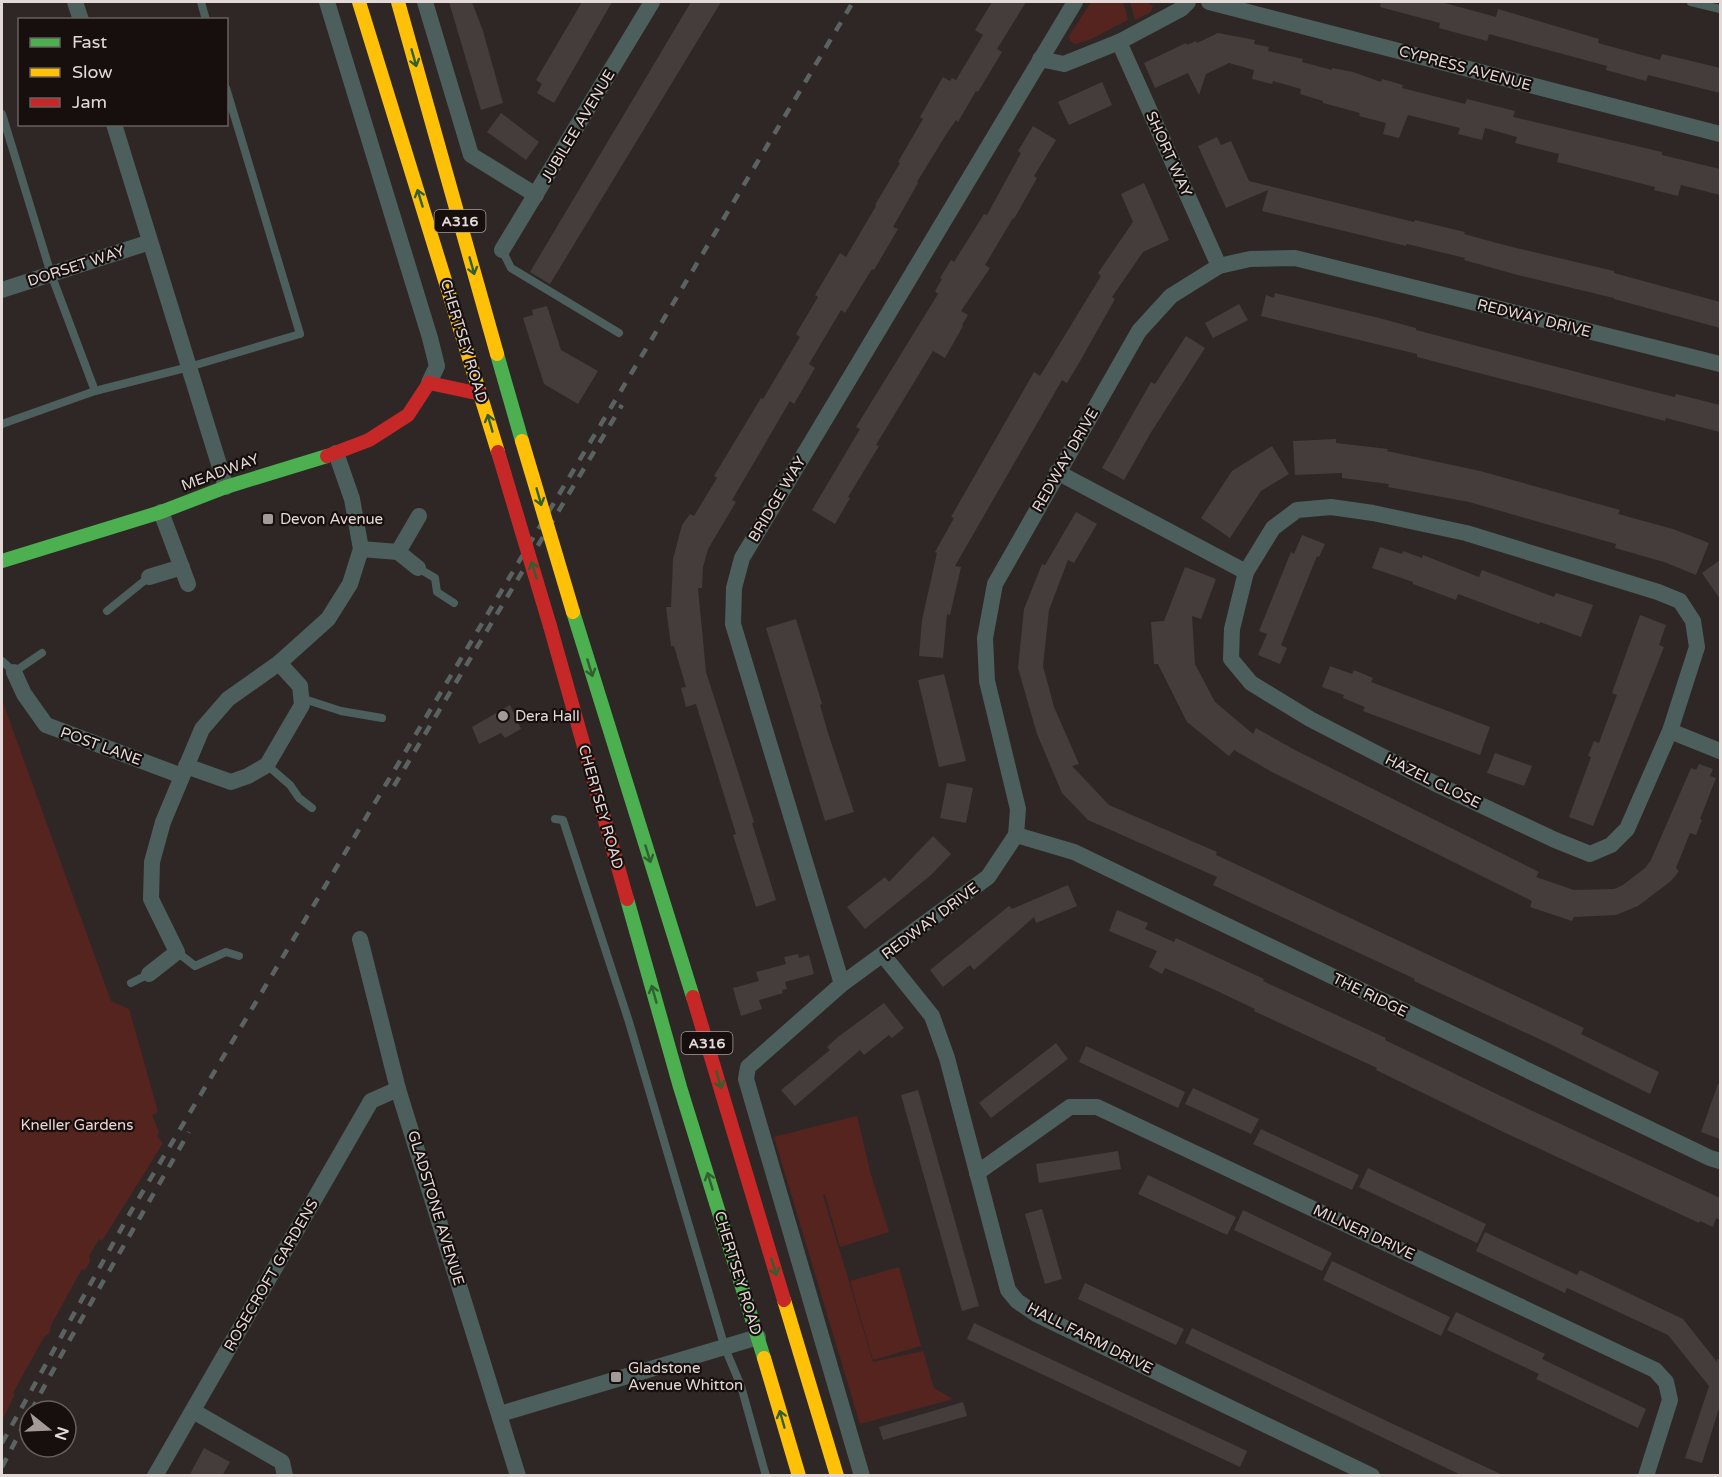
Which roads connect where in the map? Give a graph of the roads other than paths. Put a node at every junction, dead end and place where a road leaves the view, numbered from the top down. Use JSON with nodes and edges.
{"nodes":[{"id":1,"x":75,"y":2,"type":"edge"},
{"id":2,"x":201,"y":2,"type":"edge"},
{"id":3,"x":327,"y":2,"type":"edge"},
{"id":4,"x":358,"y":2,"type":"edge"},
{"id":5,"x":398,"y":2,"type":"edge"},
{"id":6,"x":425,"y":2,"type":"edge"},
{"id":7,"x":652,"y":2,"type":"edge"},
{"id":8,"x":1075,"y":2,"type":"edge"},
{"id":9,"x":1188,"y":2,"type":"edge"},
{"id":10,"x":1209,"y":2,"type":"edge"},
{"id":11,"x":1691,"y":2,"type":"edge"},
{"id":12,"x":1720,"y":9,"type":"edge"},
{"id":13,"x":80,"y":18,"type":"edge"},
{"id":14,"x":205,"y":18,"type":"edge"},
{"id":15,"x":1119,"y":42,"type":"junction"},
{"id":16,"x":1040,"y":59,"type":"junction"},
{"id":17,"x":228,"y":95,"type":"edge"},
{"id":18,"x":2,"y":114,"type":"edge"},
{"id":19,"x":115,"y":126,"type":"edge"},
{"id":20,"x":1720,"y":134,"type":"edge"},
{"id":21,"x":536,"y":195,"type":"junction"},
{"id":22,"x":150,"y":242,"type":"junction"},
{"id":23,"x":502,"y":250,"type":"joint"},
{"id":24,"x":1219,"y":266,"type":"junction"},
{"id":25,"x":51,"y":274,"type":"junction"},
{"id":26,"x":2,"y":290,"type":"edge"},
{"id":27,"x":619,"y":333,"type":"dead end"},
{"id":28,"x":1720,"y":364,"type":"edge"},
{"id":29,"x":189,"y":367,"type":"junction"},
{"id":30,"x":429,"y":383,"type":"junction"},
{"id":31,"x":95,"y":391,"type":"junction"},
{"id":32,"x":481,"y":394,"type":"junction"},
{"id":33,"x":2,"y":424,"type":"edge"},
{"id":34,"x":336,"y":453,"type":"junction"},
{"id":35,"x":1057,"y":472,"type":"junction"},
{"id":36,"x":226,"y":487,"type":"junction"},
{"id":37,"x":161,"y":512,"type":"junction"},
{"id":38,"x":419,"y":516,"type":"dead end"},
{"id":39,"x":361,"y":549,"type":"junction"},
{"id":40,"x":398,"y":552,"type":"junction"},
{"id":41,"x":2,"y":561,"type":"edge"},
{"id":42,"x":182,"y":567,"type":"junction"},
{"id":43,"x":418,"y":568,"type":"joint"},
{"id":44,"x":1246,"y":572,"type":"junction"},
{"id":45,"x":149,"y":577,"type":"joint"},
{"id":46,"x":188,"y":584,"type":"dead end"},
{"id":47,"x":454,"y":603,"type":"dead end"},
{"id":48,"x":107,"y":611,"type":"dead end"},
{"id":49,"x":42,"y":653,"type":"dead end"},
{"id":50,"x":279,"y":663,"type":"junction"},
{"id":51,"x":8,"y":667,"type":"edge"},
{"id":52,"x":301,"y":698,"type":"junction"},
{"id":53,"x":382,"y":718,"type":"dead end"},
{"id":54,"x":1670,"y":731,"type":"junction"},
{"id":55,"x":1720,"y":751,"type":"edge"},
{"id":56,"x":267,"y":765,"type":"junction"},
{"id":57,"x":184,"y":771,"type":"junction"},
{"id":58,"x":312,"y":808,"type":"dead end"},
{"id":59,"x":555,"y":819,"type":"dead end"},
{"id":60,"x":1017,"y":835,"type":"junction"},
{"id":61,"x":360,"y":939,"type":"dead end"},
{"id":62,"x":177,"y":952,"type":"junction"},
{"id":63,"x":239,"y":956,"type":"dead end"},
{"id":64,"x":883,"y":956,"type":"junction"},
{"id":65,"x":149,"y":974,"type":"joint"},
{"id":66,"x":131,"y":983,"type":"dead end"},
{"id":67,"x":842,"y":984,"type":"junction"},
{"id":68,"x":398,"y":1089,"type":"junction"},
{"id":69,"x":1720,"y":1161,"type":"edge"},
{"id":70,"x":977,"y":1173,"type":"junction"},
{"id":71,"x":758,"y":1337,"type":"junction"},
{"id":72,"x":725,"y":1348,"type":"junction"},
{"id":73,"x":193,"y":1411,"type":"junction"},
{"id":74,"x":500,"y":1414,"type":"junction"},
{"id":75,"x":155,"y":1476,"type":"edge"},
{"id":76,"x":285,"y":1476,"type":"edge"},
{"id":77,"x":518,"y":1476,"type":"edge"},
{"id":78,"x":766,"y":1476,"type":"edge"},
{"id":79,"x":799,"y":1476,"type":"edge"},
{"id":80,"x":837,"y":1476,"type":"edge"},
{"id":81,"x":862,"y":1476,"type":"edge"},
{"id":82,"x":1372,"y":1476,"type":"edge"},
{"id":83,"x":1646,"y":1476,"type":"edge"}],
"edges":[{"from":1,"to":13,"type":"street"},
{"from":2,"to":14,"type":"lane"},
{"from":3,"to":30,"type":"street"},
{"from":32,"to":4,"type":"main road","name":"CHERTSEY ROAD","number":"A316","one_way":true},
{"from":5,"to":80,"type":"main road","name":"CHERTSEY ROAD","number":"A316","one_way":true,"bridge":true},
{"from":6,"to":21,"type":"street"},
{"from":7,"to":21,"type":"street","name":"JUBILEE AVENUE"},
{"from":8,"to":16,"type":"street","name":"BRIDGE WAY"},
{"from":9,"to":15,"type":"street"},
{"from":10,"to":20,"type":"street","name":"CYPRESS AVENUE"},
{"from":11,"to":12,"type":"lane"},
{"from":15,"to":16,"type":"street"},
{"from":15,"to":24,"type":"street","name":"SHORT WAY"},
{"from":16,"to":67,"type":"street","name":"BRIDGE WAY"},
{"from":17,"to":29,"type":"lane"},
{"from":18,"to":25,"type":"lane"},
{"from":19,"to":22,"type":"street"},
{"from":21,"to":23,"type":"street","name":"JUBILEE AVENUE"},
{"from":22,"to":25,"type":"street","name":"DORSET WAY"},
{"from":22,"to":29,"type":"street"},
{"from":23,"to":27,"type":"lane"},
{"from":24,"to":28,"type":"street","name":"REDWAY DRIVE"},
{"from":24,"to":35,"type":"street","name":"REDWAY DRIVE"},
{"from":25,"to":26,"type":"street","name":"DORSET WAY"},
{"from":25,"to":31,"type":"lane"},
{"from":29,"to":31,"type":"lane"},
{"from":29,"to":36,"type":"street"},
{"from":30,"to":32,"type":"main road"},
{"from":30,"to":34,"type":"main road","name":"MEADWAY"},
{"from":31,"to":33,"type":"lane"},
{"from":71,"to":32,"type":"main road","name":"CHERTSEY ROAD","number":"A316","one_way":true,"bridge":true},
{"from":34,"to":36,"type":"main road","name":"MEADWAY"},
{"from":34,"to":39,"type":"street"},
{"from":35,"to":44,"type":"street"},
{"from":35,"to":60,"type":"street","name":"REDWAY DRIVE"},
{"from":36,"to":37,"type":"main road","name":"MEADWAY"},
{"from":37,"to":41,"type":"main road","name":"MEADWAY"},
{"from":37,"to":42,"type":"street"},
{"from":38,"to":40,"type":"street"},
{"from":39,"to":40,"type":"street"},
{"from":39,"to":50,"type":"street"},
{"from":40,"to":43,"type":"street"},
{"from":42,"to":45,"type":"street"},
{"from":42,"to":46,"type":"street"},
{"from":43,"to":47,"type":"lane"},
{"from":44,"to":54,"type":"street","name":"HAZEL CLOSE"},
{"from":44,"to":54,"type":"street","name":"HAZEL CLOSE"},
{"from":45,"to":48,"type":"lane"},
{"from":49,"to":51,"type":"lane"},
{"from":50,"to":52,"type":"street"},
{"from":50,"to":57,"type":"street"},
{"from":51,"to":57,"type":"street","name":"POST LANE"},
{"from":52,"to":53,"type":"lane"},
{"from":52,"to":56,"type":"street"},
{"from":54,"to":55,"type":"street"},
{"from":56,"to":57,"type":"street","name":"POST LANE"},
{"from":56,"to":58,"type":"lane"},
{"from":57,"to":62,"type":"street"},
{"from":59,"to":72,"type":"lane"},
{"from":60,"to":64,"type":"street","name":"REDWAY DRIVE"},
{"from":60,"to":69,"type":"street","name":"THE RIDGE"},
{"from":61,"to":68,"type":"street","name":"GLADSTONE AVENUE"},
{"from":62,"to":63,"type":"lane"},
{"from":62,"to":65,"type":"street"},
{"from":64,"to":67,"type":"street","name":"REDWAY DRIVE"},
{"from":64,"to":70,"type":"street","name":"HALL FARM DRIVE"},
{"from":65,"to":66,"type":"lane"},
{"from":67,"to":81,"type":"street","name":"REDWAY DRIVE"},
{"from":68,"to":73,"type":"street","name":"ROSECROFT GARDENS"},
{"from":68,"to":74,"type":"street","name":"GLADSTONE AVENUE"},
{"from":70,"to":82,"type":"street","name":"HALL FARM DRIVE"},
{"from":70,"to":83,"type":"street","name":"MILNER DRIVE"},
{"from":71,"to":72,"type":"street"},
{"from":79,"to":71,"type":"main road","name":"CHERTSEY ROAD","number":"A316","one_way":true},
{"from":72,"to":74,"type":"street"},
{"from":72,"to":78,"type":"lane"},
{"from":73,"to":75,"type":"street","name":"ROSECROFT GARDENS"},
{"from":73,"to":76,"type":"street"},
{"from":74,"to":77,"type":"street","name":"GLADSTONE AVENUE"}]}
